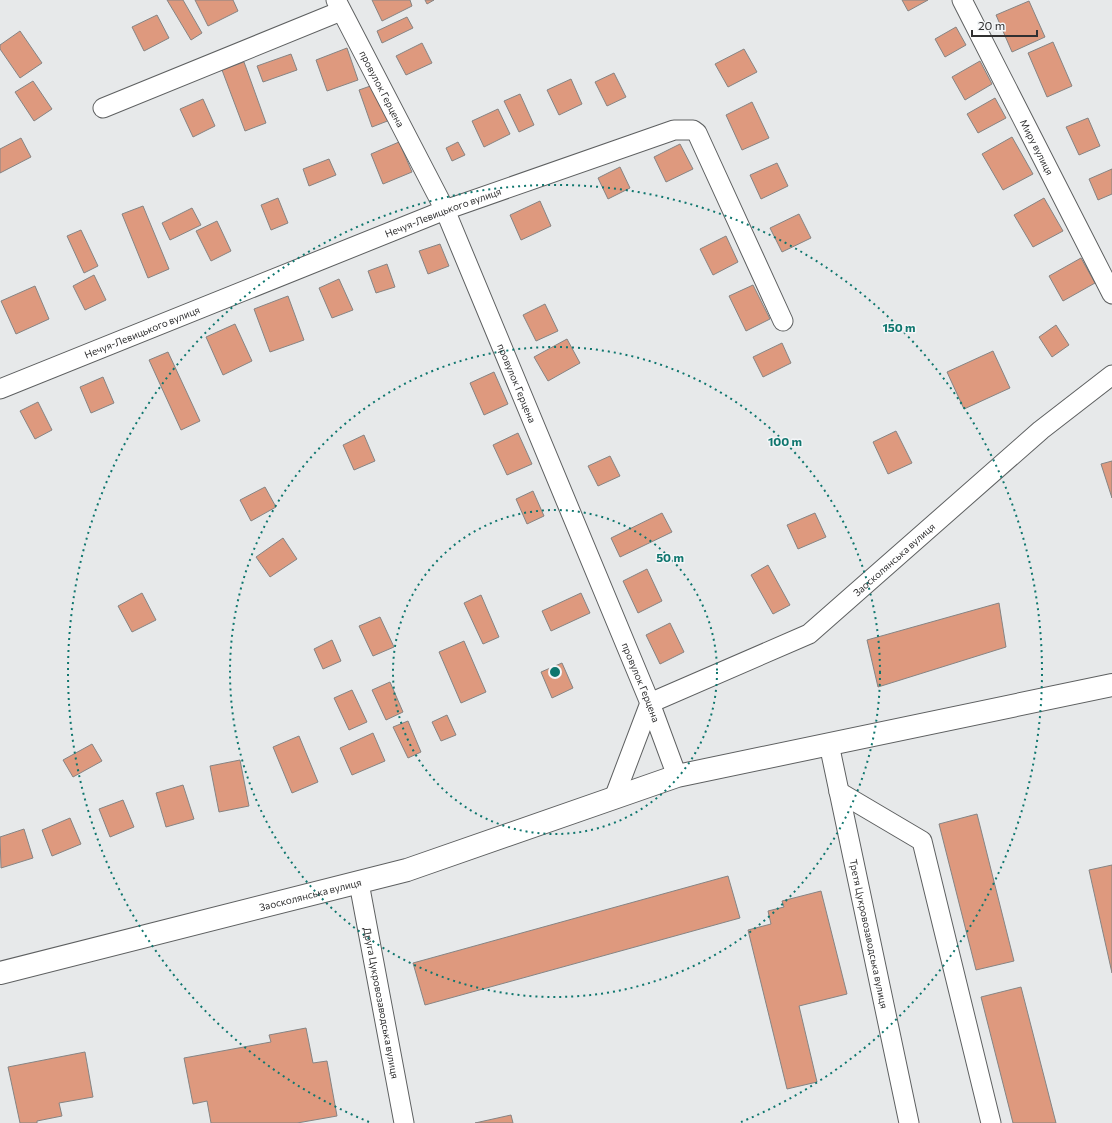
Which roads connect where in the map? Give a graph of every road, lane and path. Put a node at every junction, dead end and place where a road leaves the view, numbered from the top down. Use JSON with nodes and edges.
{"nodes":[{"id":1,"x":962,"y":0,"type":"edge"},
{"id":2,"x":339,"y":6,"type":"edge"},
{"id":3,"x":103,"y":108,"type":"dead end"},
{"id":4,"x":445,"y":210,"type":"junction"},
{"id":5,"x":1112,"y":294,"type":"edge"},
{"id":6,"x":783,"y":321,"type":"dead end"},
{"id":7,"x":1112,"y":375,"type":"edge"},
{"id":8,"x":0,"y":389,"type":"edge"},
{"id":9,"x":1112,"y":685,"type":"edge"},
{"id":10,"x":650,"y":703,"type":"junction"},
{"id":11,"x":829,"y":744,"type":"junction"},
{"id":12,"x":677,"y":776,"type":"junction"},
{"id":13,"x":838,"y":792,"type":"junction"},
{"id":14,"x":614,"y":798,"type":"junction"},
{"id":15,"x":358,"y":883,"type":"junction"},
{"id":16,"x":0,"y":972,"type":"edge"},
{"id":17,"x":404,"y":1123,"type":"edge"},
{"id":18,"x":909,"y":1123,"type":"edge"},
{"id":19,"x":991,"y":1123,"type":"edge"}],
"edges":[{"from":1,"to":5,"type":"street","name":"Миру вулиця"},
{"from":2,"to":3,"type":"street"},
{"from":2,"to":4,"type":"street","name":"провулок Герцена"},
{"from":4,"to":6,"type":"street","name":"Нечуя-Левицького вулиця"},
{"from":4,"to":8,"type":"street","name":"Нечуя-Левицького вулиця"},
{"from":4,"to":10,"type":"street","name":"провулок Герцена"},
{"from":7,"to":10,"type":"street","name":"Заосколянська вулиця"},
{"from":9,"to":11,"type":"street","name":"Заосколянська вулиця"},
{"from":10,"to":12,"type":"street","name":"провулок Герцена"},
{"from":10,"to":14,"type":"street"},
{"from":11,"to":12,"type":"street","name":"Заосколянська вулиця"},
{"from":11,"to":13,"type":"street","name":"Третя Цукровозаводська вулиця"},
{"from":12,"to":14,"type":"street","name":"Заосколянська вулиця"},
{"from":13,"to":18,"type":"street","name":"Третя Цукровозаводська вулиця"},
{"from":13,"to":19,"type":"street"},
{"from":14,"to":15,"type":"street","name":"Заосколянська вулиця"},
{"from":15,"to":16,"type":"street","name":"Заосколянська вулиця"},
{"from":15,"to":17,"type":"street","name":"Друга Цукровозаводська вулиця"}]}
